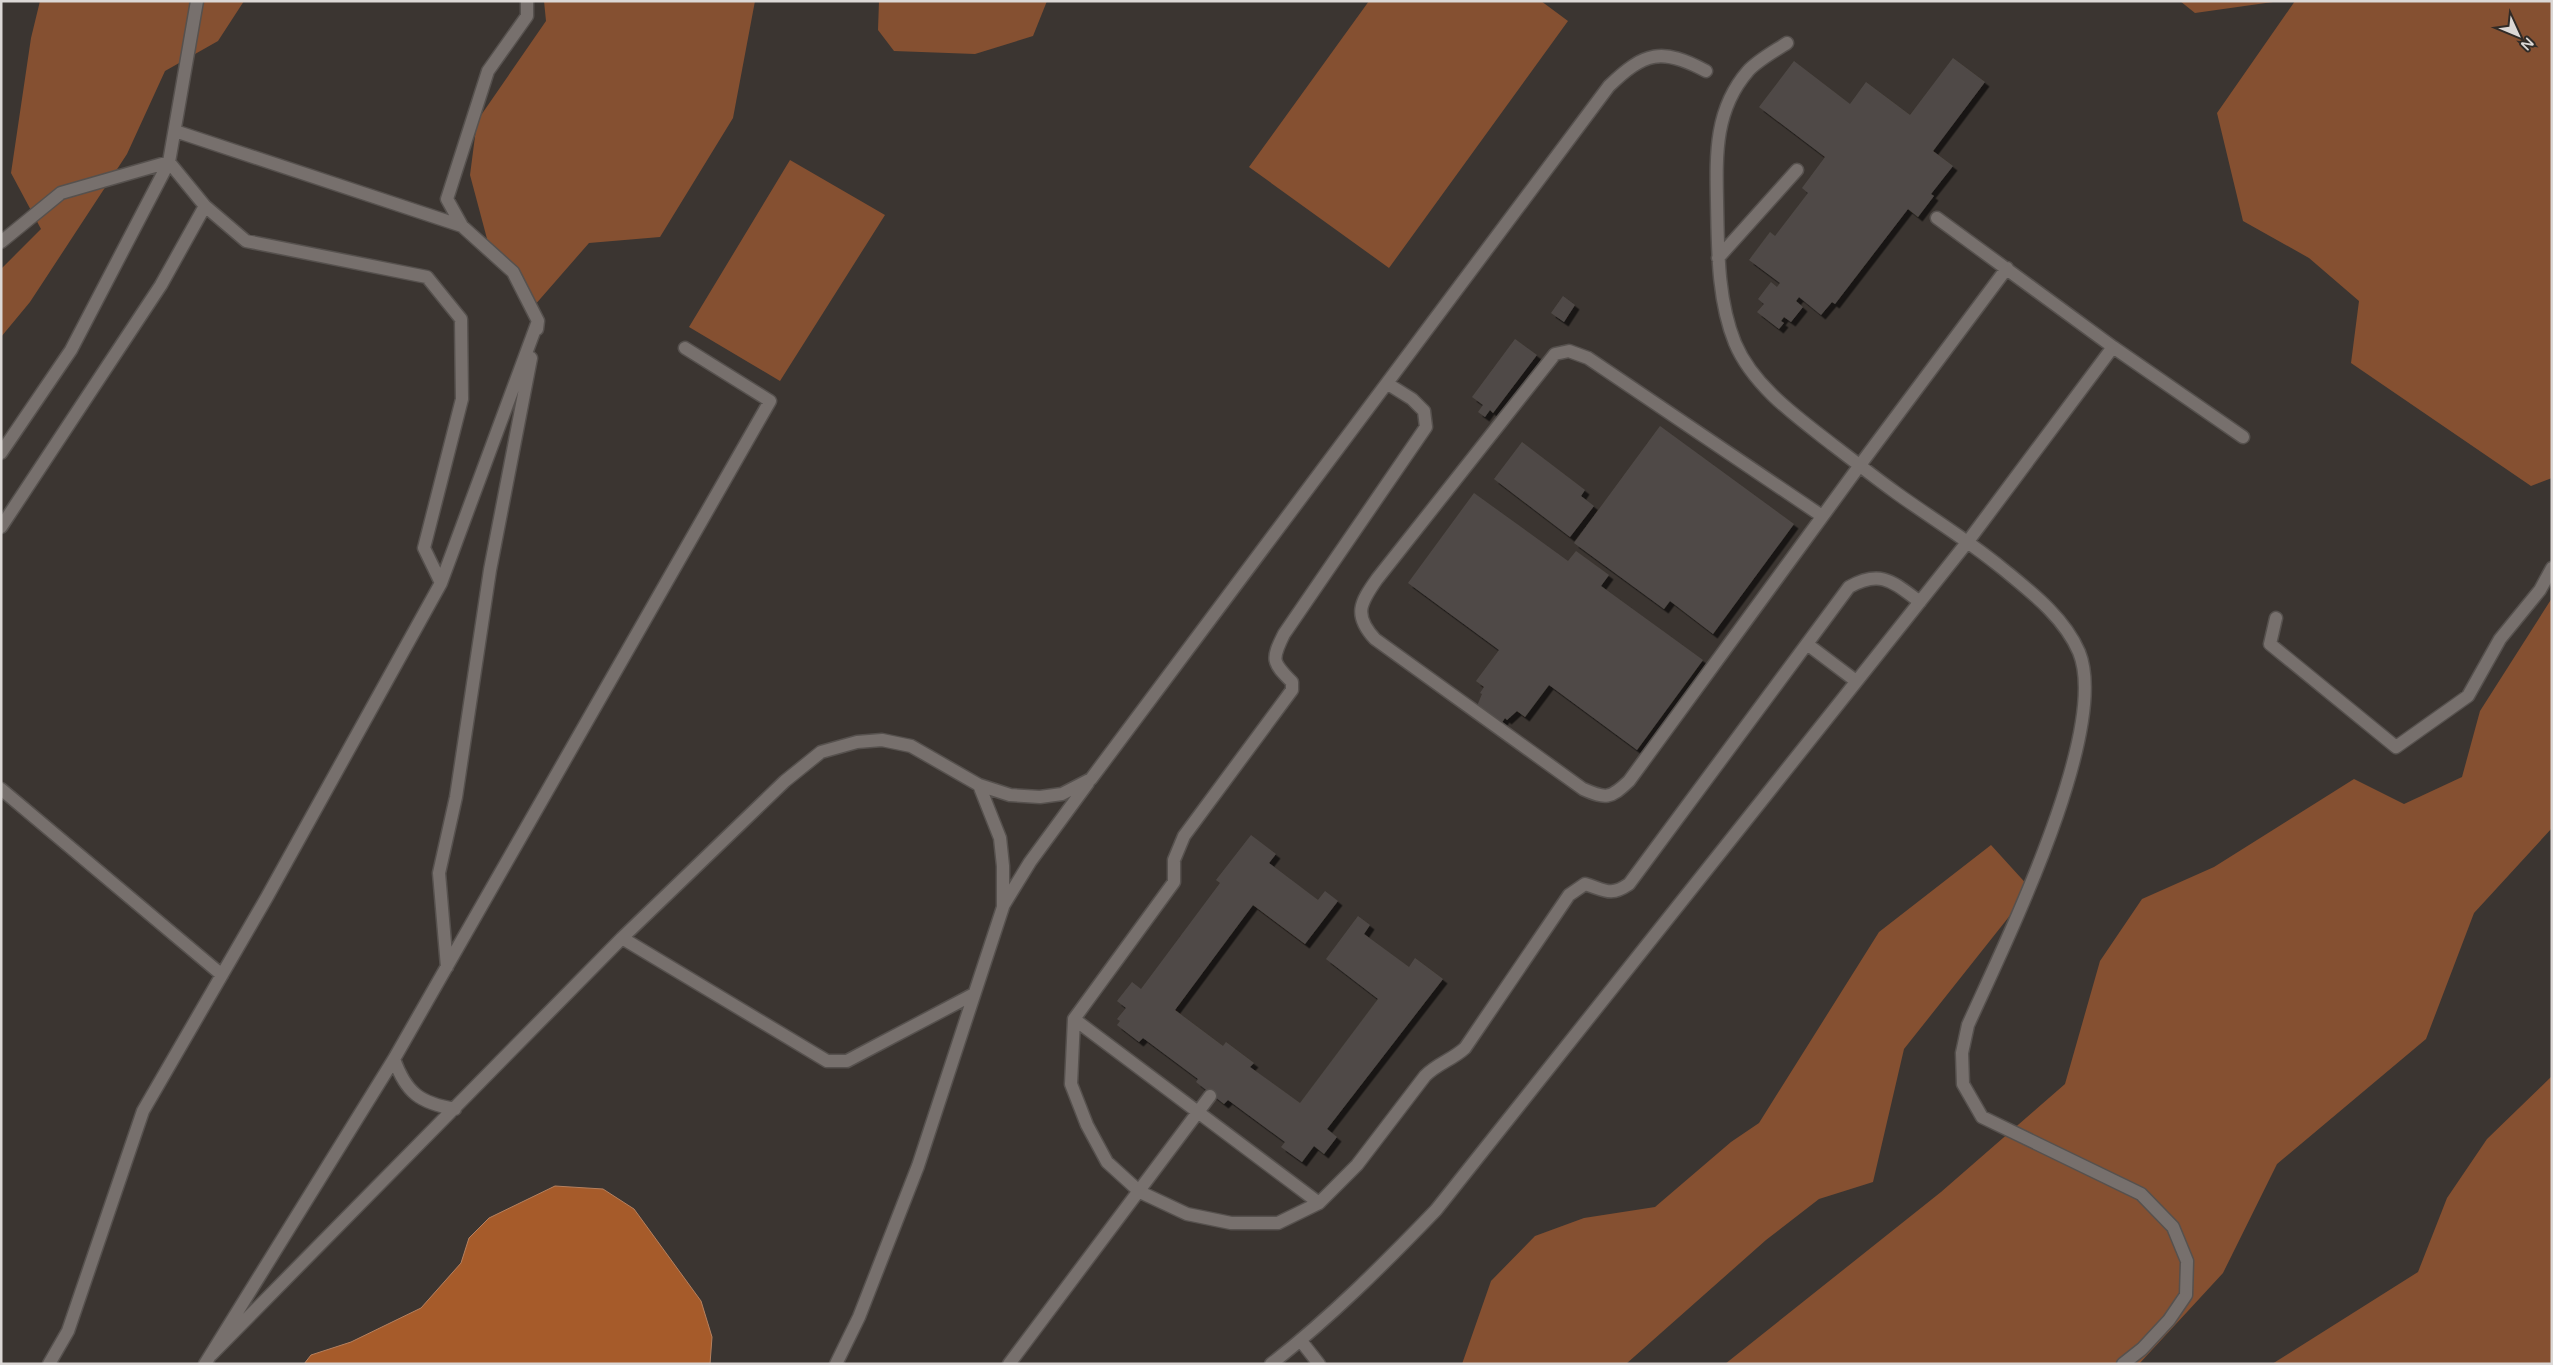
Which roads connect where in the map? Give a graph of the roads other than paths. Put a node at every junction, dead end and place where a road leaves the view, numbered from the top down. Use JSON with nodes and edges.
{"nodes":[{"id":1,"x":197,"y":1,"type":"edge"},
{"id":2,"x":527,"y":1,"type":"edge"},
{"id":3,"x":1787,"y":43,"type":"dead end"},
{"id":4,"x":1706,"y":71,"type":"dead end"},
{"id":5,"x":174,"y":131,"type":"junction"},
{"id":6,"x":169,"y":162,"type":"junction"},
{"id":7,"x":1797,"y":170,"type":"dead end"},
{"id":8,"x":205,"y":206,"type":"junction"},
{"id":9,"x":1937,"y":218,"type":"dead end"},
{"id":10,"x":462,"y":226,"type":"junction"},
{"id":11,"x":1,"y":242,"type":"edge"},
{"id":12,"x":1718,"y":258,"type":"junction"},
{"id":13,"x":2007,"y":268,"type":"junction"},
{"id":14,"x":538,"y":321,"type":"junction"},
{"id":15,"x":2114,"y":347,"type":"junction"},
{"id":16,"x":685,"y":348,"type":"dead end"},
{"id":17,"x":1388,"y":384,"type":"junction"},
{"id":18,"x":2243,"y":437,"type":"dead end"},
{"id":19,"x":1,"y":453,"type":"edge"},
{"id":20,"x":1860,"y":465,"type":"junction"},
{"id":21,"x":1822,"y":516,"type":"junction"},
{"id":22,"x":1,"y":527,"type":"edge"},
{"id":23,"x":1969,"y":540,"type":"junction"},
{"id":24,"x":2552,"y":568,"type":"edge"},
{"id":25,"x":441,"y":583,"type":"junction"},
{"id":26,"x":1920,"y":602,"type":"junction"},
{"id":27,"x":2276,"y":618,"type":"dead end"},
{"id":28,"x":1807,"y":644,"type":"junction"},
{"id":29,"x":1856,"y":681,"type":"junction"},
{"id":30,"x":1091,"y":779,"type":"junction"},
{"id":31,"x":979,"y":785,"type":"junction"},
{"id":32,"x":1,"y":789,"type":"edge"},
{"id":33,"x":1003,"y":906,"type":"junction"},
{"id":34,"x":622,"y":938,"type":"junction"},
{"id":35,"x":447,"y":967,"type":"junction"},
{"id":36,"x":222,"y":974,"type":"junction"},
{"id":37,"x":974,"y":994,"type":"junction"},
{"id":38,"x":1074,"y":1019,"type":"junction"},
{"id":39,"x":394,"y":1059,"type":"junction"},
{"id":40,"x":1210,"y":1096,"type":"dead end"},
{"id":41,"x":455,"y":1109,"type":"junction"},
{"id":42,"x":1199,"y":1112,"type":"junction"},
{"id":43,"x":1140,"y":1192,"type":"junction"},
{"id":44,"x":1319,"y":1204,"type":"junction"},
{"id":45,"x":1301,"y":1341,"type":"junction"},
{"id":46,"x":208,"y":1359,"type":"edge"},
{"id":47,"x":49,"y":1364,"type":"edge"},
{"id":48,"x":836,"y":1364,"type":"edge"},
{"id":49,"x":1009,"y":1364,"type":"edge"},
{"id":50,"x":1271,"y":1364,"type":"edge"},
{"id":51,"x":1319,"y":1364,"type":"edge"},
{"id":52,"x":2123,"y":1364,"type":"edge"}],
"edges":[{"from":1,"to":5,"type":"lane"},
{"from":2,"to":10,"type":"lane"},
{"from":3,"to":12,"type":"lane"},
{"from":4,"to":17,"type":"lane"},
{"from":5,"to":6,"type":"lane"},
{"from":5,"to":10,"type":"lane"},
{"from":6,"to":8,"type":"lane"},
{"from":6,"to":11,"type":"lane"},
{"from":6,"to":19,"type":"lane"},
{"from":7,"to":12,"type":"lane"},
{"from":8,"to":22,"type":"lane"},
{"from":8,"to":25,"type":"lane"},
{"from":9,"to":13,"type":"lane"},
{"from":10,"to":14,"type":"lane"},
{"from":12,"to":20,"type":"lane"},
{"from":13,"to":15,"type":"lane"},
{"from":13,"to":20,"type":"lane"},
{"from":14,"to":25,"type":"lane"},
{"from":14,"to":35,"type":"lane"},
{"from":15,"to":18,"type":"lane"},
{"from":15,"to":23,"type":"lane"},
{"from":16,"to":35,"type":"lane"},
{"from":17,"to":30,"type":"lane"},
{"from":17,"to":38,"type":"lane"},
{"from":20,"to":21,"type":"lane"},
{"from":20,"to":23,"type":"lane"},
{"from":21,"to":21,"type":"lane"},
{"from":23,"to":26,"type":"lane"},
{"from":23,"to":52,"type":"lane"},
{"from":24,"to":27,"type":"lane"},
{"from":25,"to":36,"type":"lane"},
{"from":26,"to":28,"type":"lane"},
{"from":26,"to":29,"type":"lane"},
{"from":28,"to":29,"type":"lane"},
{"from":28,"to":44,"type":"lane"},
{"from":29,"to":45,"type":"lane"},
{"from":30,"to":31,"type":"lane"},
{"from":30,"to":33,"type":"lane"},
{"from":31,"to":33,"type":"lane"},
{"from":31,"to":34,"type":"lane"},
{"from":32,"to":36,"type":"lane"},
{"from":33,"to":37,"type":"lane"},
{"from":34,"to":37,"type":"lane"},
{"from":34,"to":41,"type":"lane"},
{"from":35,"to":39,"type":"lane"},
{"from":36,"to":47,"type":"lane"},
{"from":37,"to":48,"type":"lane"},
{"from":38,"to":42,"type":"lane"},
{"from":38,"to":43,"type":"lane"},
{"from":39,"to":41,"type":"lane"},
{"from":39,"to":46,"type":"lane"},
{"from":40,"to":42,"type":"lane"},
{"from":41,"to":46,"type":"lane"},
{"from":42,"to":43,"type":"lane"},
{"from":42,"to":44,"type":"lane"},
{"from":43,"to":44,"type":"lane"},
{"from":43,"to":49,"type":"lane"},
{"from":45,"to":50,"type":"lane"},
{"from":45,"to":51,"type":"lane"}]}
